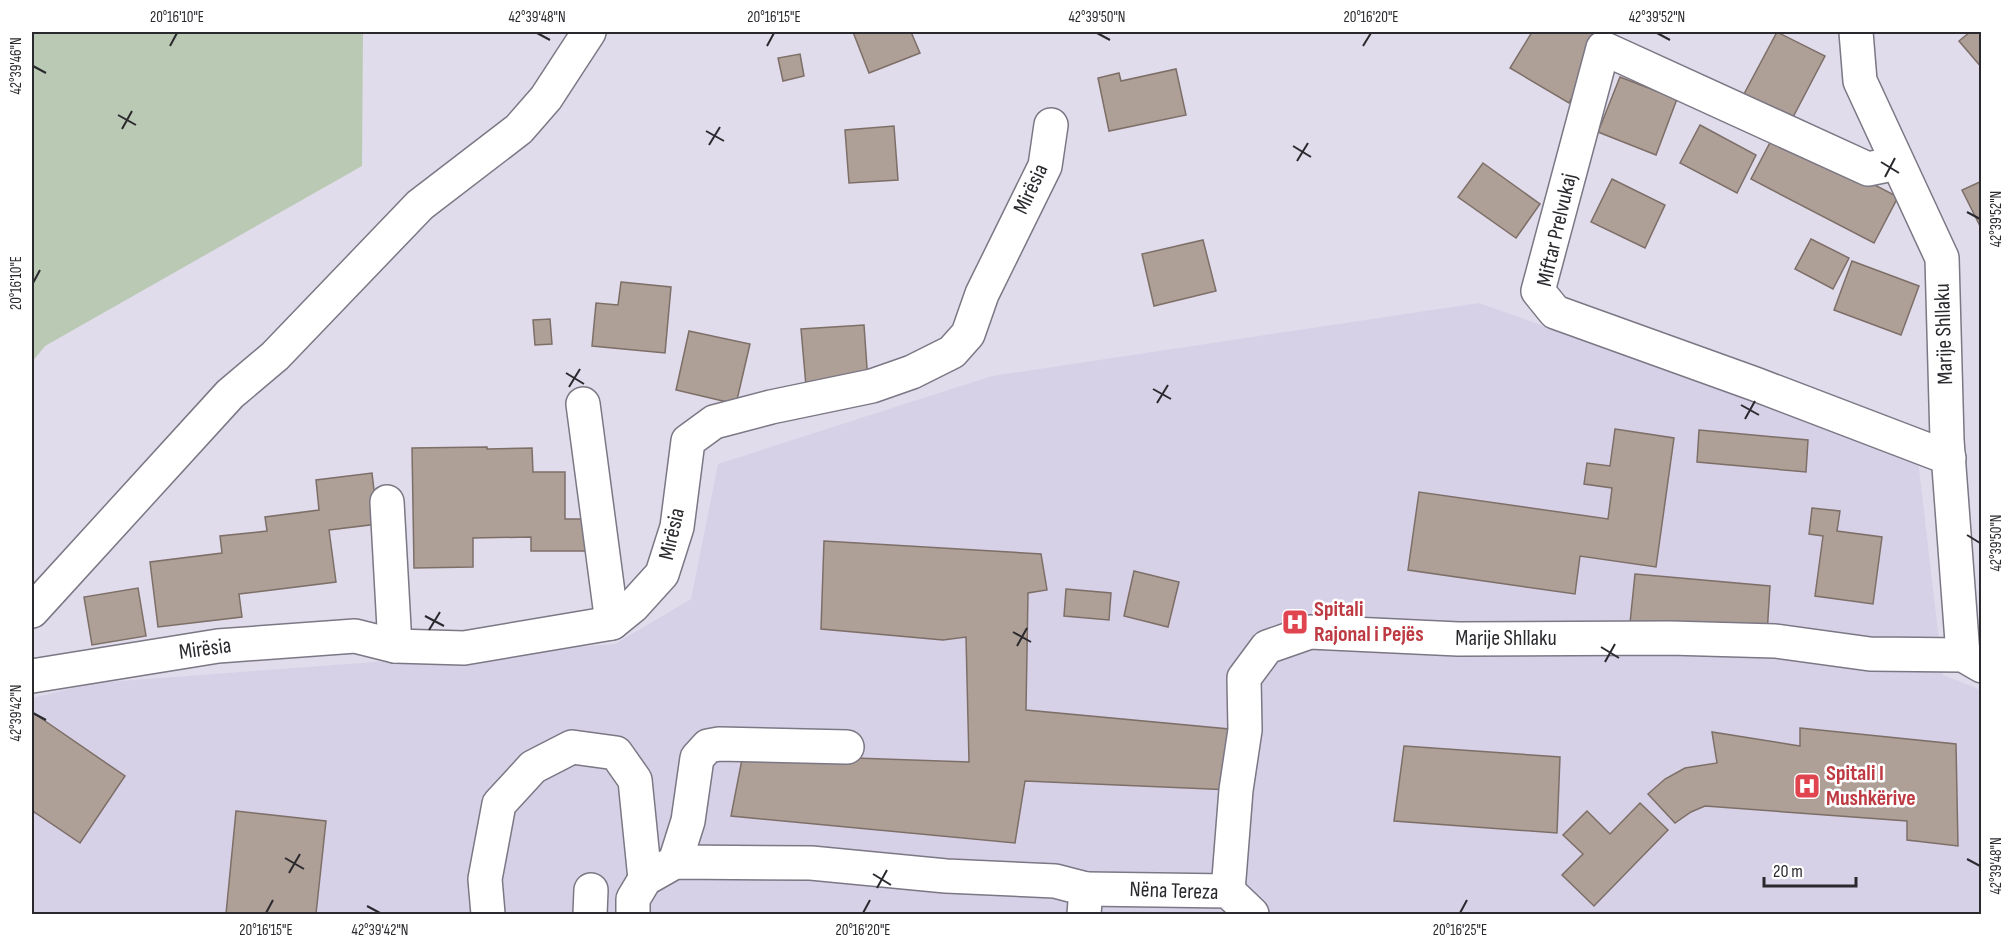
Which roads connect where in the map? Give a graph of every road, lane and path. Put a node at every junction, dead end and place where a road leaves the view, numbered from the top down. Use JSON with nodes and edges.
{"nodes":[{"id":1,"x":589,"y":32,"type":"edge"},
{"id":2,"x":1856,"y":32,"type":"edge"},
{"id":3,"x":1051,"y":125,"type":"dead end"},
{"id":4,"x":1897,"y":163,"type":"junction"},
{"id":5,"x":584,"y":404,"type":"dead end"},
{"id":6,"x":1948,"y":458,"type":"junction"},
{"id":7,"x":387,"y":502,"type":"dead end"},
{"id":8,"x":32,"y":611,"type":"edge"},
{"id":9,"x":612,"y":623,"type":"junction"},
{"id":10,"x":395,"y":646,"type":"junction"},
{"id":11,"x":1972,"y":660,"type":"edge"},
{"id":12,"x":32,"y":676,"type":"edge"},
{"id":13,"x":848,"y":747,"type":"dead end"},
{"id":14,"x":675,"y":862,"type":"junction"},
{"id":15,"x":645,"y":879,"type":"junction"},
{"id":16,"x":1228,"y":891,"type":"junction"},
{"id":17,"x":1085,"y":902,"type":"edge"},
{"id":18,"x":488,"y":915,"type":"edge"},
{"id":19,"x":633,"y":915,"type":"edge"},
{"id":20,"x":1252,"y":915,"type":"edge"}],
"edges":[{"from":1,"to":8,"type":"street"},
{"from":2,"to":4,"type":"street","name":"Marije Shllaku"},
{"from":3,"to":9,"type":"street","name":"Mirësia"},
{"from":4,"to":6,"type":"street","name":"Marije Shllaku"},
{"from":4,"to":6,"type":"street","name":"Miftar Prelvukaj"},
{"from":5,"to":9,"type":"street"},
{"from":6,"to":11,"type":"street","name":"Marije Shllaku"},
{"from":7,"to":10,"type":"street"},
{"from":9,"to":10,"type":"street","name":"Mirësia"},
{"from":10,"to":12,"type":"street","name":"Mirësia"},
{"from":11,"to":16,"type":"street","name":"Marije Shllaku"},
{"from":13,"to":14,"type":"street"},
{"from":14,"to":15,"type":"street"},
{"from":14,"to":17,"type":"street","name":"Nëna Tereza"},
{"from":15,"to":18,"type":"street"},
{"from":15,"to":19,"type":"street"},
{"from":16,"to":17,"type":"street","name":"Nëna Tereza"},
{"from":16,"to":20,"type":"street","name":"Nëna Tereza"}]}
